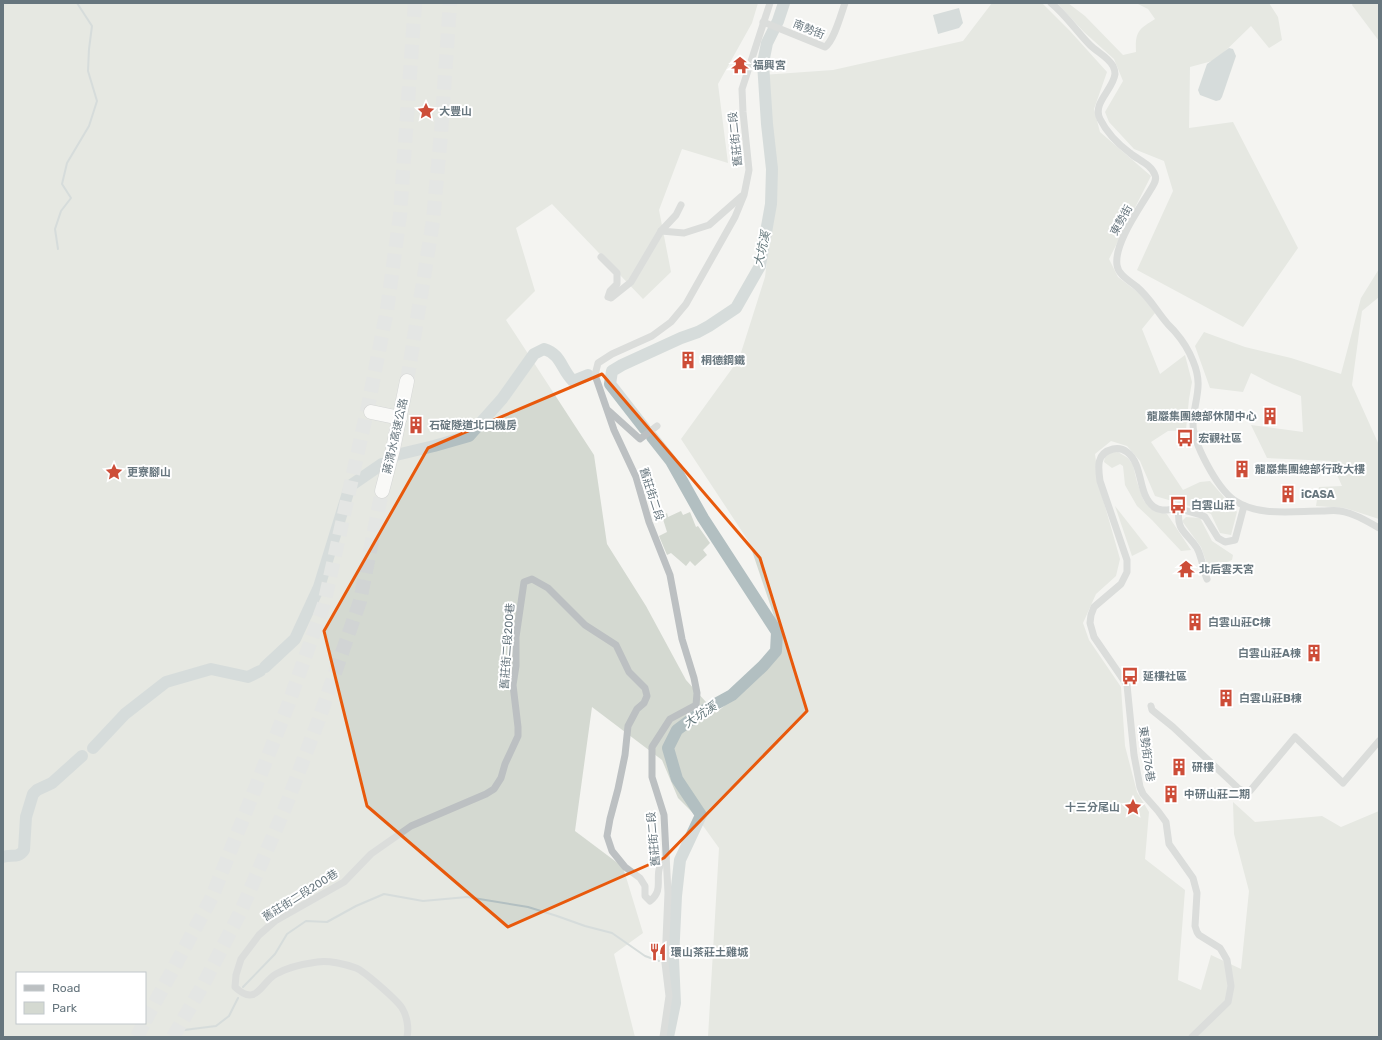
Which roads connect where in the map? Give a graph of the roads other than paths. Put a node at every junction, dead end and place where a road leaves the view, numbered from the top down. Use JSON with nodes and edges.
{"nodes":[{"id":1,"x":770,"y":3,"type":"edge"},
{"id":2,"x":845,"y":3,"type":"edge"},
{"id":3,"x":1051,"y":3,"type":"edge"},
{"id":4,"x":766,"y":24,"type":"junction"},
{"id":5,"x":744,"y":195,"type":"junction"},
{"id":6,"x":681,"y":205,"type":"dead end"},
{"id":7,"x":661,"y":231,"type":"junction"},
{"id":8,"x":601,"y":257,"type":"dead end"},
{"id":9,"x":407,"y":381,"type":"tunnel mouth"},
{"id":10,"x":607,"y":409,"type":"junction"},
{"id":11,"x":371,"y":412,"type":"dead end"},
{"id":12,"x":400,"y":418,"type":"junction"},
{"id":13,"x":658,"y":426,"type":"dead end"},
{"id":14,"x":382,"y":492,"type":"tunnel mouth"},
{"id":15,"x":1244,"y":506,"type":"junction"},
{"id":16,"x":1179,"y":509,"type":"junction"},
{"id":17,"x":1379,"y":528,"type":"edge"},
{"id":18,"x":1207,"y":579,"type":"dead end"},
{"id":19,"x":1151,"y":706,"type":"dead end"},
{"id":20,"x":1379,"y":741,"type":"edge"},
{"id":21,"x":666,"y":858,"type":"junction"},
{"id":22,"x":407,"y":1037,"type":"edge"},
{"id":23,"x":663,"y":1037,"type":"edge"},
{"id":24,"x":1193,"y":1037,"type":"edge"}],
"edges":[{"from":1,"to":4,"type":"street","name":"舊莊街二段"},
{"from":2,"to":4,"type":"street","name":"南勢街"},
{"from":3,"to":15,"type":"street","name":"東勢街"},
{"from":4,"to":5,"type":"street","name":"舊莊街二段"},
{"from":5,"to":7,"type":"street"},
{"from":5,"to":10,"type":"street","name":"舊莊街二段"},
{"from":6,"to":7,"type":"street"},
{"from":7,"to":8,"type":"street"},
{"from":9,"to":12,"type":"highway","name":"蔣渭水高速公路"},
{"from":10,"to":13,"type":"street"},
{"from":10,"to":21,"type":"street","name":"舊莊街二段"},
{"from":11,"to":12,"type":"highway"},
{"from":12,"to":14,"type":"highway","name":"蔣渭水高速公路"},
{"from":15,"to":16,"type":"street"},
{"from":15,"to":17,"type":"street","name":"東勢街"},
{"from":16,"to":18,"type":"street"},
{"from":16,"to":24,"type":"street","name":"東勢街76巷"},
{"from":19,"to":20,"type":"street"},
{"from":21,"to":22,"type":"street","name":"舊莊街二段200巷"},
{"from":21,"to":23,"type":"street","name":"舊莊街二段"}]}
